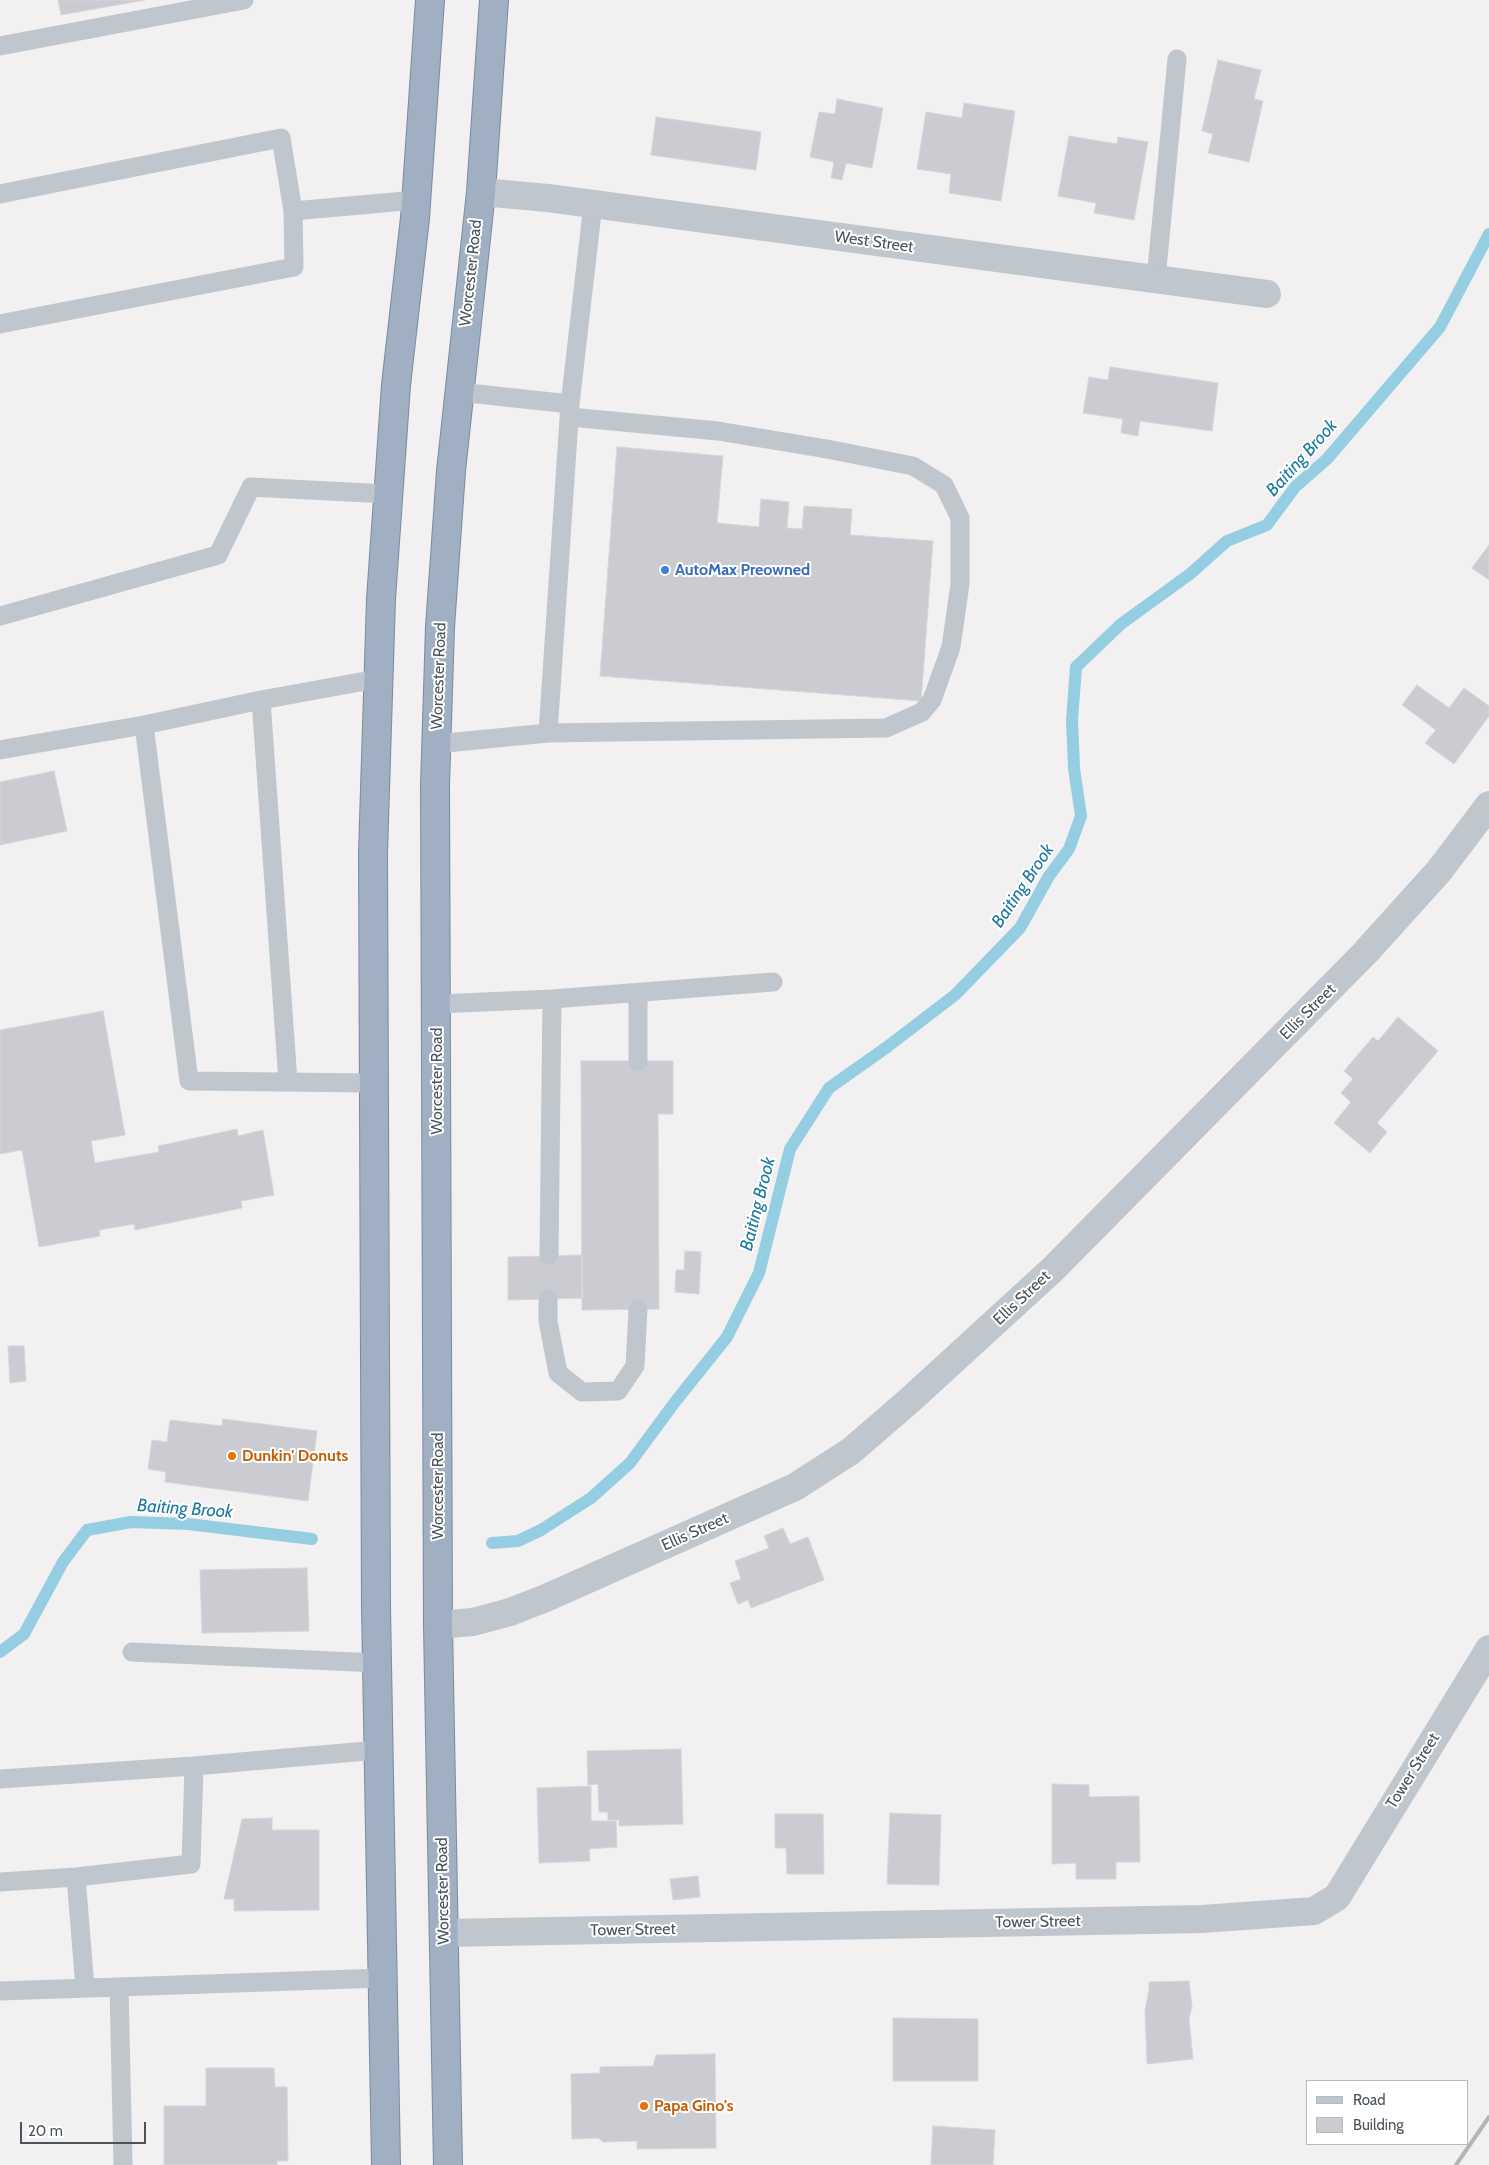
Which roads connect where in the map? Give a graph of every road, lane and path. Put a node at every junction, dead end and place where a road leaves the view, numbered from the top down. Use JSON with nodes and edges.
{"nodes":[{"id":1,"x":244,"y":0,"type":"edge"},
{"id":2,"x":430,"y":0,"type":"edge"},
{"id":3,"x":494,"y":0,"type":"edge"},
{"id":4,"x":0,"y":46,"type":"edge"},
{"id":5,"x":1177,"y":58,"type":"dead end"},
{"id":6,"x":480,"y":192,"type":"junction"},
{"id":7,"x":0,"y":194,"type":"edge"},
{"id":8,"x":416,"y":200,"type":"junction"},
{"id":9,"x":593,"y":204,"type":"junction"},
{"id":10,"x":293,"y":211,"type":"junction"},
{"id":11,"x":1156,"y":279,"type":"junction"},
{"id":12,"x":1267,"y":294,"type":"dead end"},
{"id":13,"x":0,"y":324,"type":"edge"},
{"id":14,"x":459,"y":392,"type":"junction"},
{"id":15,"x":570,"y":410,"type":"junction"},
{"id":16,"x":388,"y":494,"type":"junction"},
{"id":17,"x":0,"y":616,"type":"edge"},
{"id":18,"x":378,"y":679,"type":"junction"},
{"id":19,"x":261,"y":700,"type":"junction"},
{"id":20,"x":144,"y":725,"type":"junction"},
{"id":21,"x":548,"y":733,"type":"junction"},
{"id":22,"x":436,"y":744,"type":"junction"},
{"id":23,"x":0,"y":750,"type":"edge"},
{"id":24,"x":1489,"y":805,"type":"edge"},
{"id":25,"x":773,"y":982,"type":"dead end"},
{"id":26,"x":638,"y":993,"type":"junction"},
{"id":27,"x":552,"y":999,"type":"junction"},
{"id":28,"x":437,"y":1004,"type":"junction"},
{"id":29,"x":638,"y":1061,"type":"dead end"},
{"id":30,"x":288,"y":1082,"type":"junction"},
{"id":31,"x":374,"y":1083,"type":"junction"},
{"id":32,"x":549,"y":1255,"type":"dead end"},
{"id":33,"x":548,"y":1300,"type":"dead end"},
{"id":34,"x":638,"y":1309,"type":"dead end"},
{"id":35,"x":438,"y":1626,"type":"junction"},
{"id":36,"x":1489,"y":1649,"type":"edge"},
{"id":37,"x":132,"y":1652,"type":"dead end"},
{"id":38,"x":376,"y":1663,"type":"junction"},
{"id":39,"x":378,"y":1750,"type":"junction"},
{"id":40,"x":194,"y":1766,"type":"junction"},
{"id":41,"x":0,"y":1779,"type":"edge"},
{"id":42,"x":76,"y":1877,"type":"junction"},
{"id":43,"x":0,"y":1882,"type":"edge"},
{"id":44,"x":444,"y":1933,"type":"junction"},
{"id":45,"x":383,"y":1978,"type":"junction"},
{"id":46,"x":119,"y":1987,"type":"junction"},
{"id":47,"x":85,"y":1988,"type":"junction"},
{"id":48,"x":0,"y":1991,"type":"edge"},
{"id":49,"x":123,"y":2165,"type":"edge"},
{"id":50,"x":386,"y":2165,"type":"edge"},
{"id":51,"x":448,"y":2165,"type":"edge"}],
"edges":[{"from":1,"to":4,"type":"lane"},
{"from":2,"to":8,"type":"highway"},
{"from":3,"to":6,"type":"highway","name":"Worcester Road"},
{"from":5,"to":11,"type":"lane"},
{"from":6,"to":9,"type":"street","name":"West Street"},
{"from":6,"to":14,"type":"highway","name":"Worcester Road"},
{"from":7,"to":10,"type":"lane"},
{"from":8,"to":10,"type":"lane"},
{"from":8,"to":16,"type":"highway"},
{"from":9,"to":11,"type":"street","name":"West Street"},
{"from":9,"to":15,"type":"lane"},
{"from":10,"to":13,"type":"lane"},
{"from":11,"to":12,"type":"street","name":"West Street"},
{"from":14,"to":15,"type":"lane"},
{"from":14,"to":22,"type":"highway","name":"Worcester Road"},
{"from":15,"to":21,"type":"lane"},
{"from":15,"to":21,"type":"lane"},
{"from":16,"to":17,"type":"lane"},
{"from":16,"to":18,"type":"highway"},
{"from":18,"to":19,"type":"lane"},
{"from":18,"to":31,"type":"highway"},
{"from":19,"to":20,"type":"lane"},
{"from":19,"to":30,"type":"lane"},
{"from":20,"to":23,"type":"lane"},
{"from":20,"to":30,"type":"lane"},
{"from":21,"to":22,"type":"lane"},
{"from":22,"to":28,"type":"highway","name":"Worcester Road"},
{"from":24,"to":35,"type":"street","name":"Ellis Street"},
{"from":25,"to":26,"type":"lane"},
{"from":26,"to":27,"type":"lane"},
{"from":26,"to":29,"type":"lane"},
{"from":27,"to":28,"type":"lane"},
{"from":27,"to":32,"type":"lane"},
{"from":28,"to":35,"type":"highway","name":"Worcester Road"},
{"from":30,"to":31,"type":"lane"},
{"from":31,"to":38,"type":"highway"},
{"from":33,"to":34,"type":"lane"},
{"from":35,"to":44,"type":"highway","name":"Worcester Road"},
{"from":36,"to":44,"type":"street","name":"Tower Street"},
{"from":37,"to":38,"type":"lane"},
{"from":38,"to":39,"type":"highway"},
{"from":39,"to":40,"type":"lane"},
{"from":39,"to":45,"type":"highway"},
{"from":40,"to":41,"type":"lane"},
{"from":40,"to":42,"type":"lane"},
{"from":42,"to":43,"type":"lane"},
{"from":42,"to":47,"type":"lane"},
{"from":44,"to":51,"type":"highway","name":"Worcester Road"},
{"from":45,"to":46,"type":"lane"},
{"from":45,"to":50,"type":"highway"},
{"from":46,"to":47,"type":"lane"},
{"from":46,"to":49,"type":"lane"},
{"from":47,"to":48,"type":"lane"}]}
